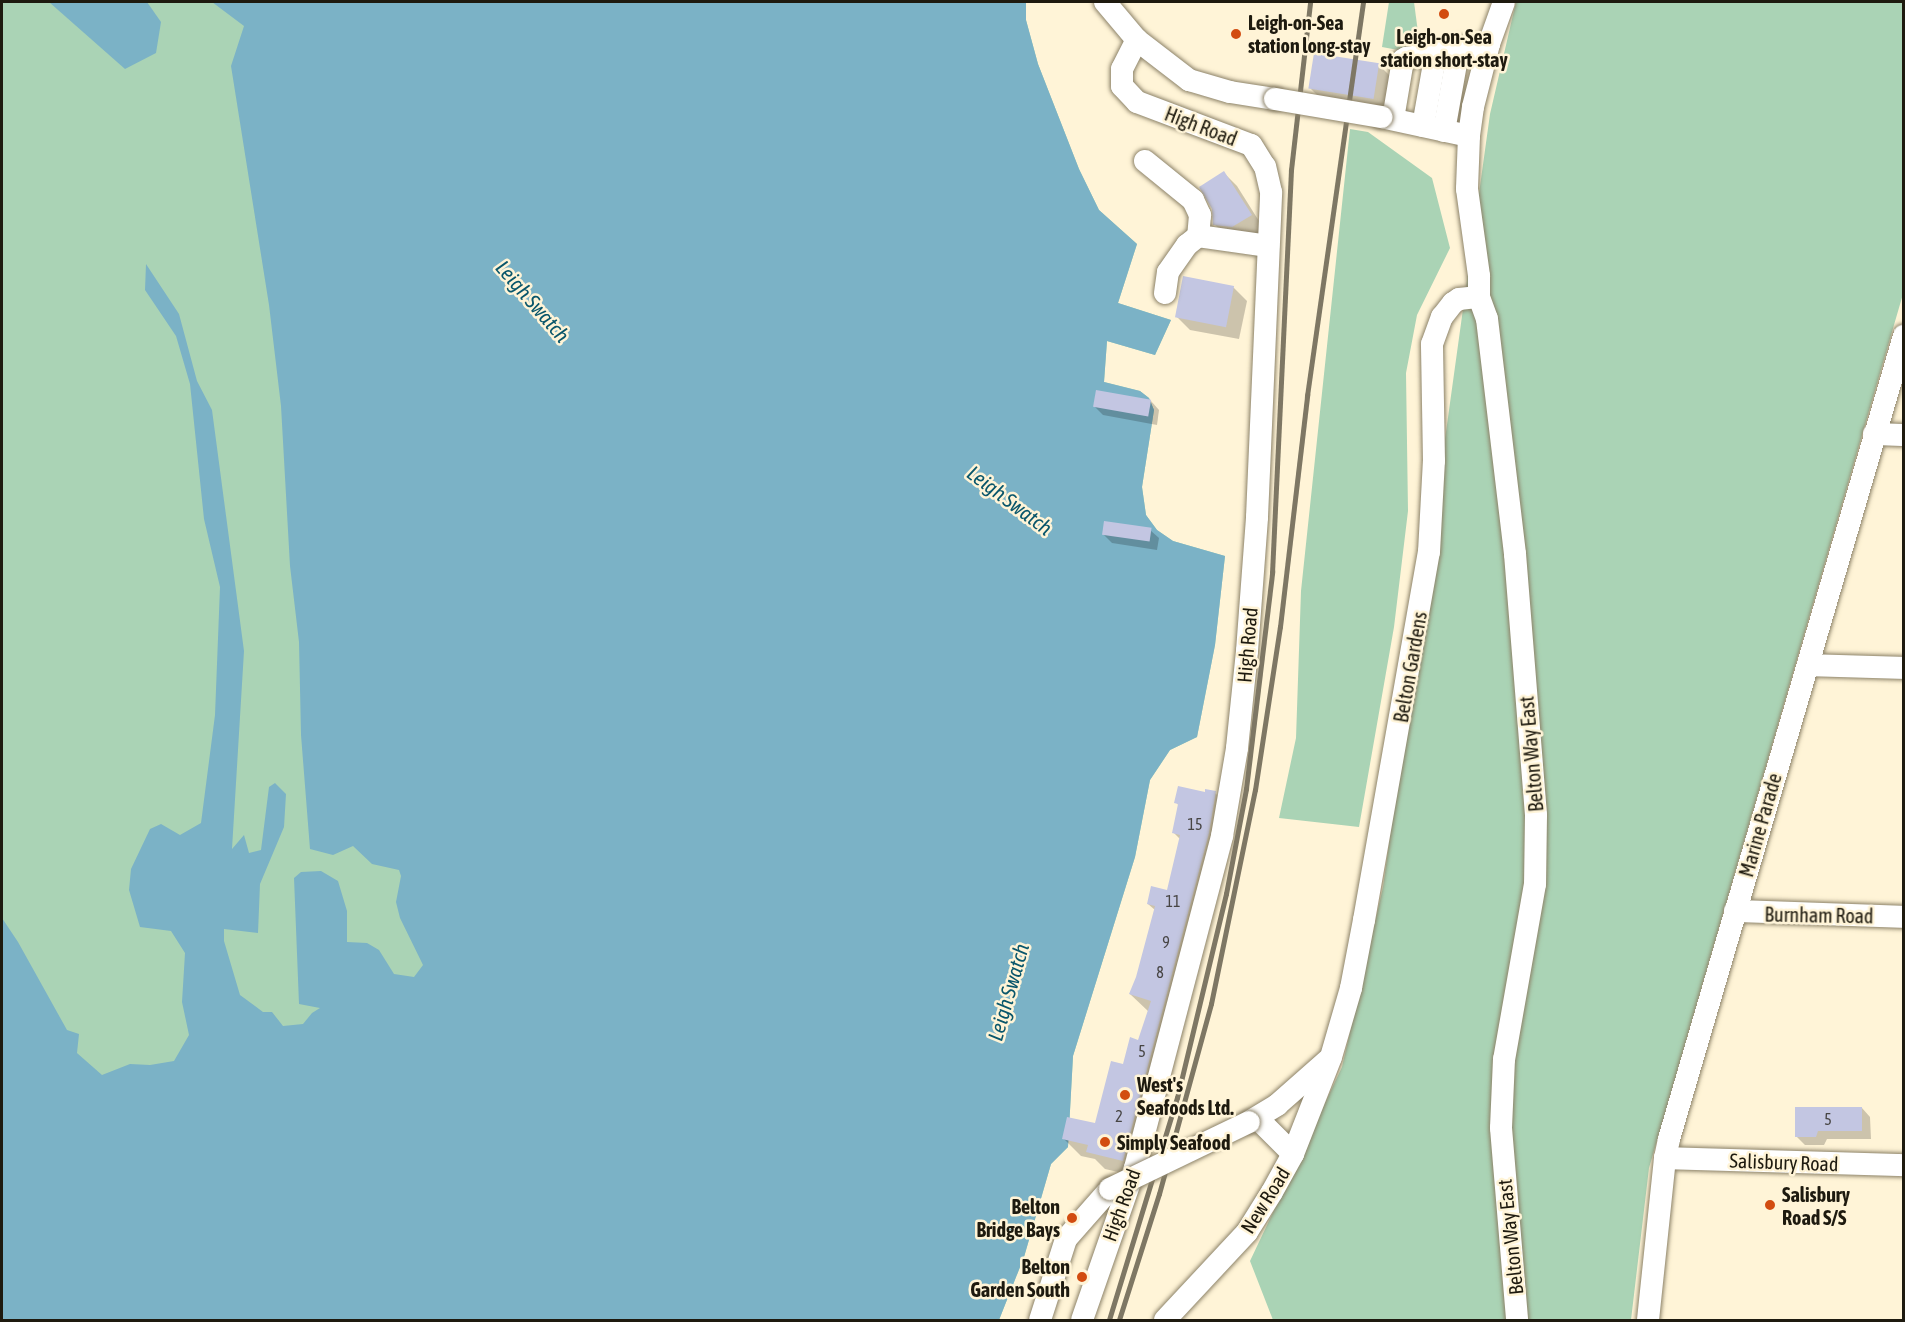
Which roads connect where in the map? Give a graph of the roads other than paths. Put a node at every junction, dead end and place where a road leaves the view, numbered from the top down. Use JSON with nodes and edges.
{"nodes":[{"id":1,"x":1105,"y":2,"type":"edge"},
{"id":2,"x":1504,"y":2,"type":"edge"},
{"id":3,"x":1137,"y":40,"type":"junction"},
{"id":4,"x":1489,"y":44,"type":"junction"},
{"id":5,"x":1459,"y":47,"type":"junction"},
{"id":6,"x":1429,"y":54,"type":"junction"},
{"id":7,"x":1410,"y":123,"type":"junction"},
{"id":8,"x":1469,"y":136,"type":"junction"},
{"id":9,"x":1145,"y":161,"type":"dead end"},
{"id":10,"x":1198,"y":236,"type":"junction"},
{"id":11,"x":1268,"y":246,"type":"junction"},
{"id":12,"x":1165,"y":293,"type":"dead end"},
{"id":13,"x":1479,"y":297,"type":"junction"},
{"id":14,"x":1904,"y":336,"type":"edge"},
{"id":15,"x":1874,"y":434,"type":"junction"},
{"id":16,"x":1904,"y":435,"type":"edge"},
{"id":17,"x":1808,"y":665,"type":"junction"},
{"id":18,"x":1904,"y":668,"type":"edge"},
{"id":19,"x":1735,"y":912,"type":"junction"},
{"id":20,"x":1904,"y":917,"type":"edge"},
{"id":21,"x":1331,"y":1057,"type":"junction"},
{"id":22,"x":1253,"y":1120,"type":"junction"},
{"id":23,"x":1293,"y":1154,"type":"junction"},
{"id":24,"x":1665,"y":1158,"type":"junction"},
{"id":25,"x":1904,"y":1165,"type":"edge"},
{"id":26,"x":1040,"y":1320,"type":"edge"},
{"id":27,"x":1083,"y":1320,"type":"edge"},
{"id":28,"x":1165,"y":1320,"type":"edge"},
{"id":29,"x":1517,"y":1320,"type":"edge"},
{"id":30,"x":1647,"y":1320,"type":"edge"}],
"edges":[{"from":1,"to":3,"type":"street"},
{"from":2,"to":4,"type":"street","name":"Belton Way East"},
{"from":3,"to":7,"type":"street","bridge":true},
{"from":3,"to":11,"type":"street","name":"High Road"},
{"from":4,"to":5,"type":"street"},
{"from":4,"to":8,"type":"street","name":"Belton Way East"},
{"from":5,"to":6,"type":"street"},
{"from":5,"to":7,"type":"street"},
{"from":6,"to":7,"type":"street"},
{"from":6,"to":7,"type":"street"},
{"from":7,"to":8,"type":"street"},
{"from":8,"to":13,"type":"street","name":"Belton Way East"},
{"from":9,"to":10,"type":"street"},
{"from":10,"to":11,"type":"street"},
{"from":10,"to":12,"type":"street"},
{"from":11,"to":27,"type":"street","name":"High Road"},
{"from":13,"to":21,"type":"street","name":"Belton Gardens"},
{"from":13,"to":29,"type":"street","name":"Belton Way East"},
{"from":14,"to":15,"type":"street","name":"Marine Parade"},
{"from":15,"to":16,"type":"street"},
{"from":15,"to":17,"type":"street","name":"Marine Parade"},
{"from":17,"to":18,"type":"street"},
{"from":17,"to":19,"type":"street","name":"Marine Parade"},
{"from":19,"to":20,"type":"street","name":"Burnham Road"},
{"from":19,"to":24,"type":"street","name":"Marine Parade"},
{"from":21,"to":22,"type":"street"},
{"from":21,"to":23,"type":"street","name":"New Road"},
{"from":22,"to":23,"type":"street"},
{"from":22,"to":26,"type":"street","bridge":true},
{"from":23,"to":28,"type":"street","name":"New Road"},
{"from":24,"to":25,"type":"street","name":"Salisbury Road"},
{"from":24,"to":30,"type":"street","name":"Marine Parade"}]}
